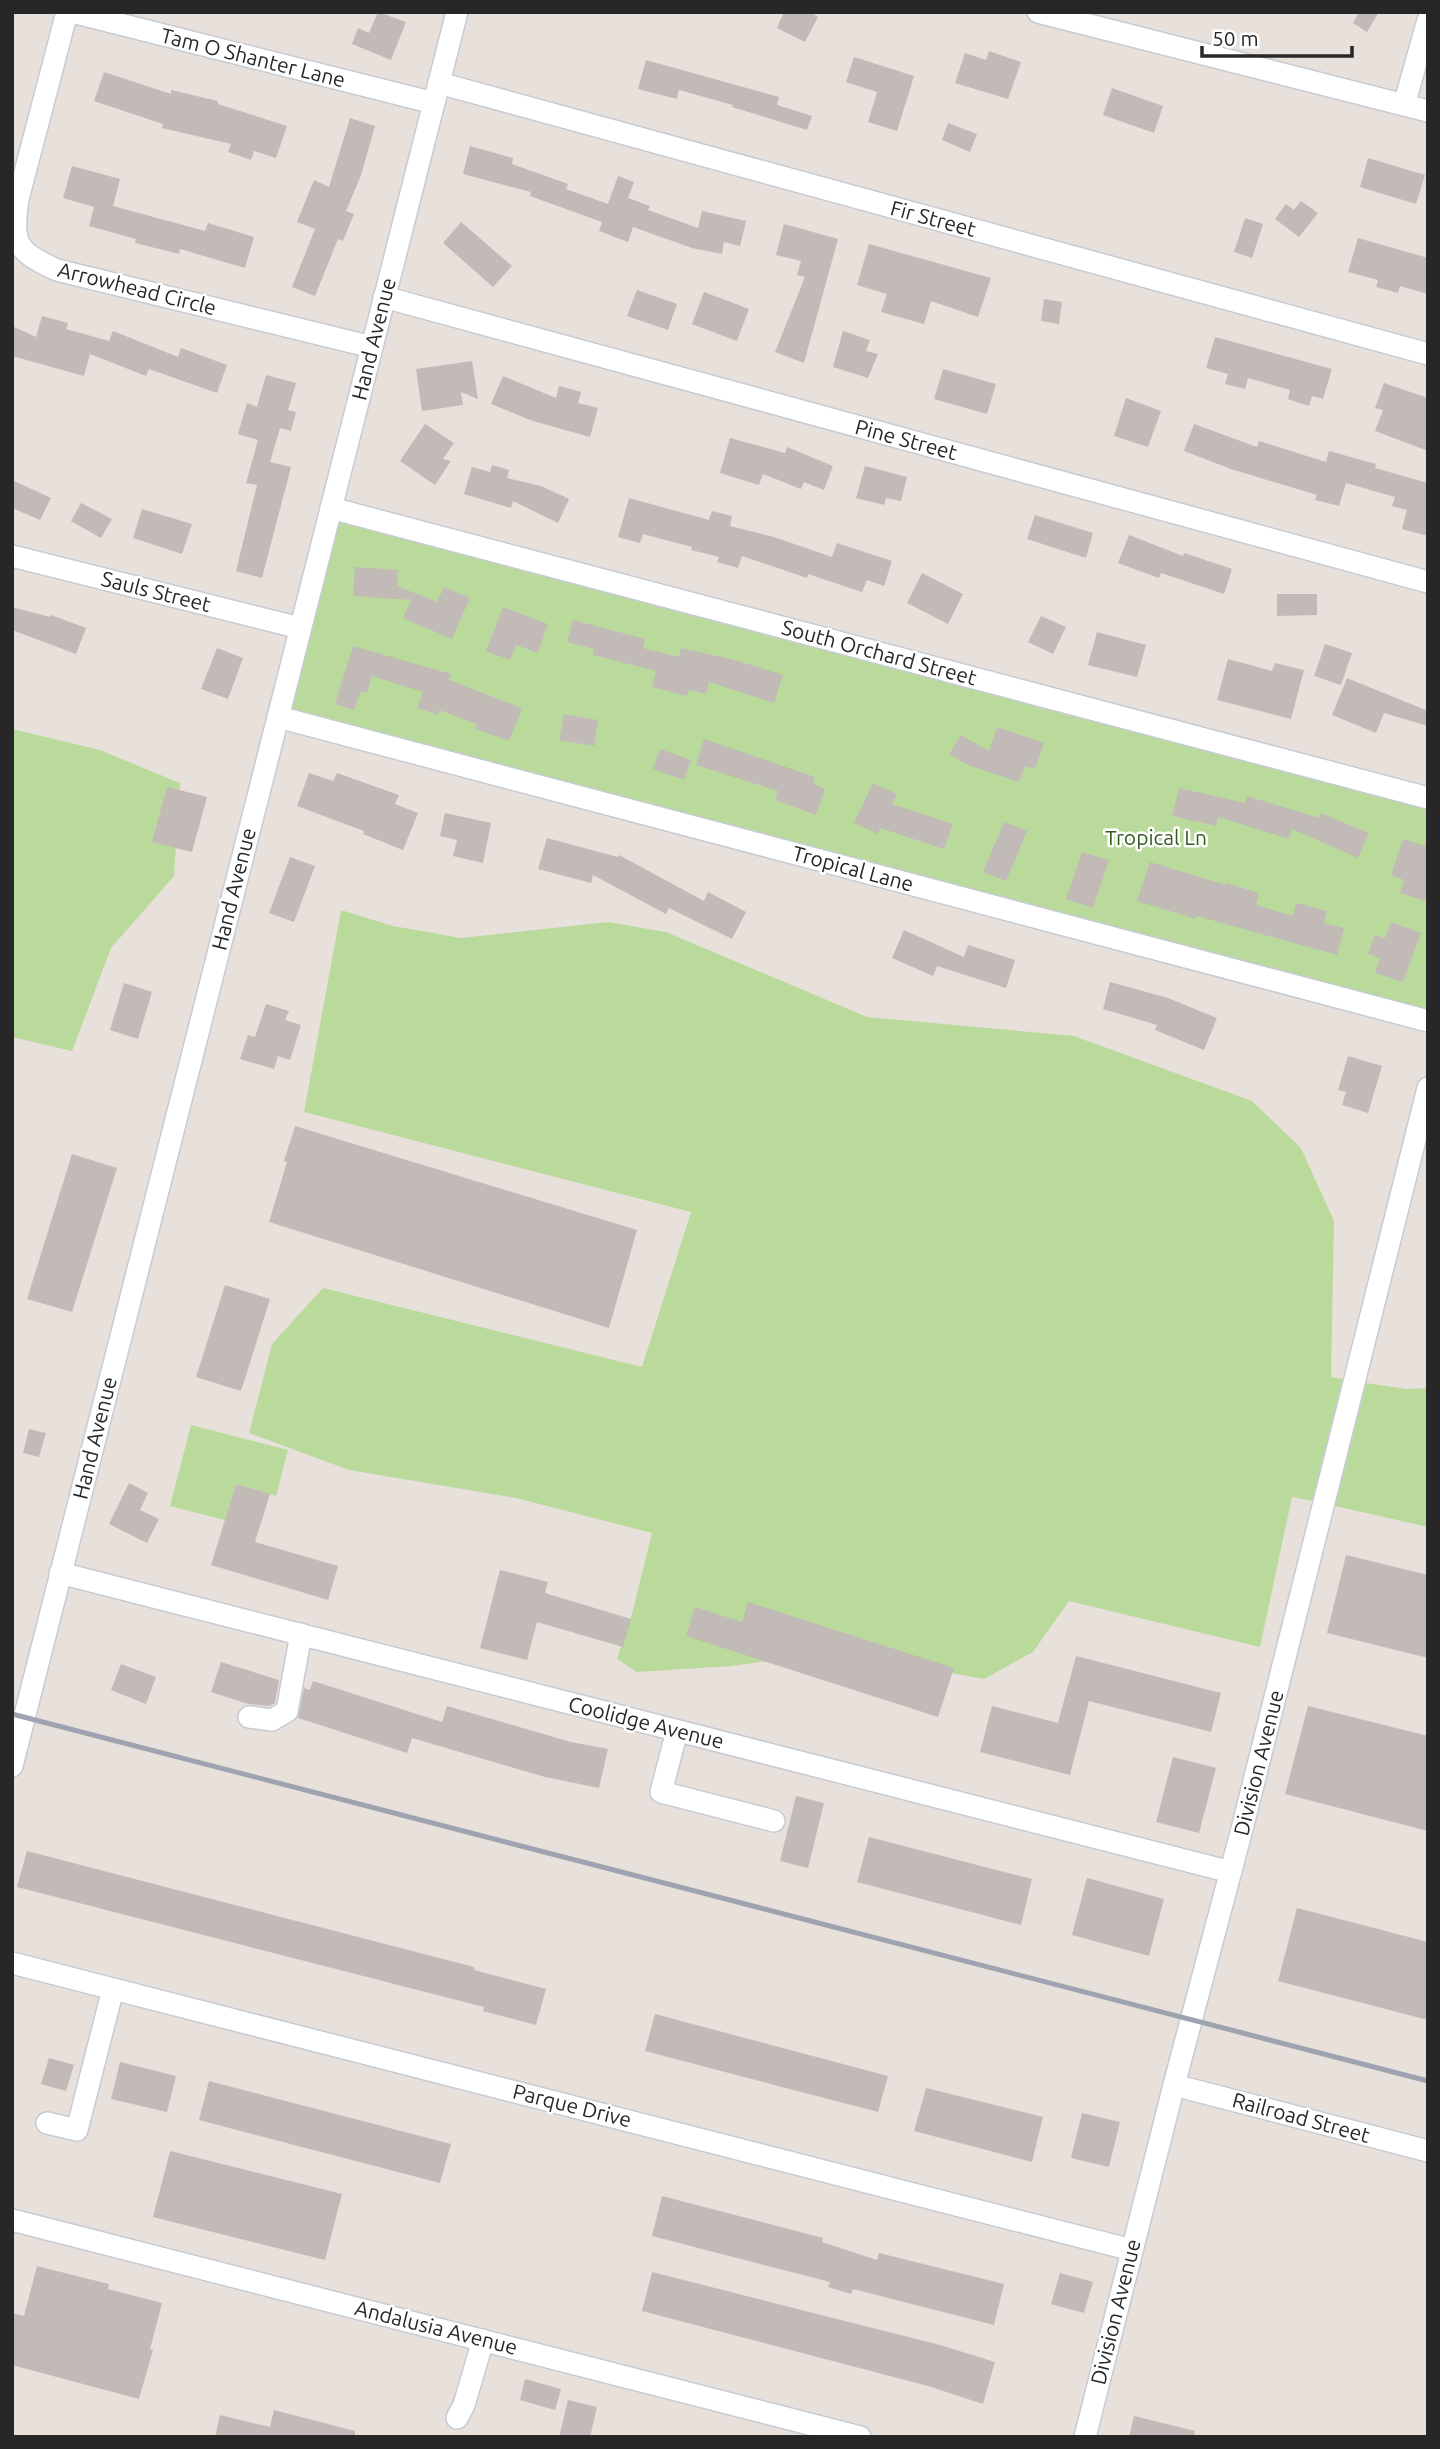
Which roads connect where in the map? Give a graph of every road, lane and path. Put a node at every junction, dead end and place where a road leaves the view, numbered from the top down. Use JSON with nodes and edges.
{"nodes":[{"id":1,"x":70,"y":12,"type":"edge"},
{"id":2,"x":457,"y":12,"type":"edge"},
{"id":3,"x":1038,"y":12,"type":"edge"},
{"id":4,"x":1428,"y":20,"type":"edge"},
{"id":5,"x":436,"y":93,"type":"junction"},
{"id":6,"x":1404,"y":104,"type":"junction"},
{"id":7,"x":1428,"y":111,"type":"edge"},
{"id":8,"x":384,"y":297,"type":"junction"},
{"id":9,"x":372,"y":347,"type":"junction"},
{"id":10,"x":1428,"y":354,"type":"edge"},
{"id":11,"x":331,"y":508,"type":"junction"},
{"id":12,"x":12,"y":556,"type":"edge"},
{"id":13,"x":1428,"y":582,"type":"edge"},
{"id":14,"x":300,"y":628,"type":"junction"},
{"id":15,"x":278,"y":717,"type":"junction"},
{"id":16,"x":1428,"y":798,"type":"edge"},
{"id":17,"x":1428,"y":1021,"type":"edge"},
{"id":18,"x":1428,"y":1088,"type":"edge"},
{"id":19,"x":60,"y":1573,"type":"junction"},
{"id":20,"x":301,"y":1634,"type":"junction"},
{"id":21,"x":248,"y":1717,"type":"dead end"},
{"id":22,"x":677,"y":1731,"type":"junction"},
{"id":23,"x":12,"y":1766,"type":"edge"},
{"id":24,"x":774,"y":1821,"type":"dead end"},
{"id":25,"x":1231,"y":1872,"type":"junction"},
{"id":26,"x":12,"y":1963,"type":"edge"},
{"id":27,"x":113,"y":1989,"type":"junction"},
{"id":28,"x":1174,"y":2085,"type":"junction"},
{"id":29,"x":47,"y":2123,"type":"dead end"},
{"id":30,"x":1428,"y":2151,"type":"edge"},
{"id":31,"x":12,"y":2220,"type":"edge"},
{"id":32,"x":1132,"y":2250,"type":"junction"},
{"id":33,"x":484,"y":2340,"type":"junction"},
{"id":34,"x":457,"y":2418,"type":"dead end"},
{"id":35,"x":860,"y":2437,"type":"edge"},
{"id":36,"x":1085,"y":2437,"type":"edge"}],
"edges":[{"from":1,"to":5,"type":"street","name":"Tam O Shanter Lane"},
{"from":1,"to":9,"type":"street","name":"Arrowhead Circle"},
{"from":2,"to":5,"type":"street","name":"Hand Avenue"},
{"from":3,"to":6,"type":"street"},
{"from":4,"to":6,"type":"street"},
{"from":5,"to":8,"type":"street","name":"Hand Avenue"},
{"from":5,"to":10,"type":"street","name":"Fir Street"},
{"from":6,"to":7,"type":"street"},
{"from":8,"to":9,"type":"street","name":"Hand Avenue"},
{"from":8,"to":13,"type":"street","name":"Pine Street"},
{"from":9,"to":11,"type":"street","name":"Hand Avenue"},
{"from":11,"to":14,"type":"street","name":"Hand Avenue"},
{"from":11,"to":16,"type":"street","name":"South Orchard Street"},
{"from":12,"to":14,"type":"street","name":"Sauls Street"},
{"from":14,"to":15,"type":"street","name":"Hand Avenue"},
{"from":15,"to":17,"type":"street","name":"Tropical Lane"},
{"from":15,"to":19,"type":"street","name":"Hand Avenue"},
{"from":18,"to":25,"type":"street","name":"Division Avenue"},
{"from":19,"to":20,"type":"street","name":"Coolidge Avenue"},
{"from":19,"to":23,"type":"street","name":"Hand Avenue"},
{"from":20,"to":21,"type":"street"},
{"from":20,"to":22,"type":"street","name":"Coolidge Avenue"},
{"from":22,"to":24,"type":"street"},
{"from":22,"to":25,"type":"street","name":"Coolidge Avenue"},
{"from":25,"to":28,"type":"street","name":"Division Avenue"},
{"from":26,"to":27,"type":"street","name":"Parque Drive"},
{"from":27,"to":29,"type":"street"},
{"from":27,"to":32,"type":"street","name":"Parque Drive"},
{"from":28,"to":30,"type":"street","name":"Railroad Street"},
{"from":28,"to":32,"type":"street","name":"Division Avenue"},
{"from":31,"to":33,"type":"street","name":"Andalusia Avenue"},
{"from":32,"to":36,"type":"street","name":"Division Avenue"},
{"from":33,"to":34,"type":"street"},
{"from":33,"to":35,"type":"street","name":"Andalusia Avenue"}]}
